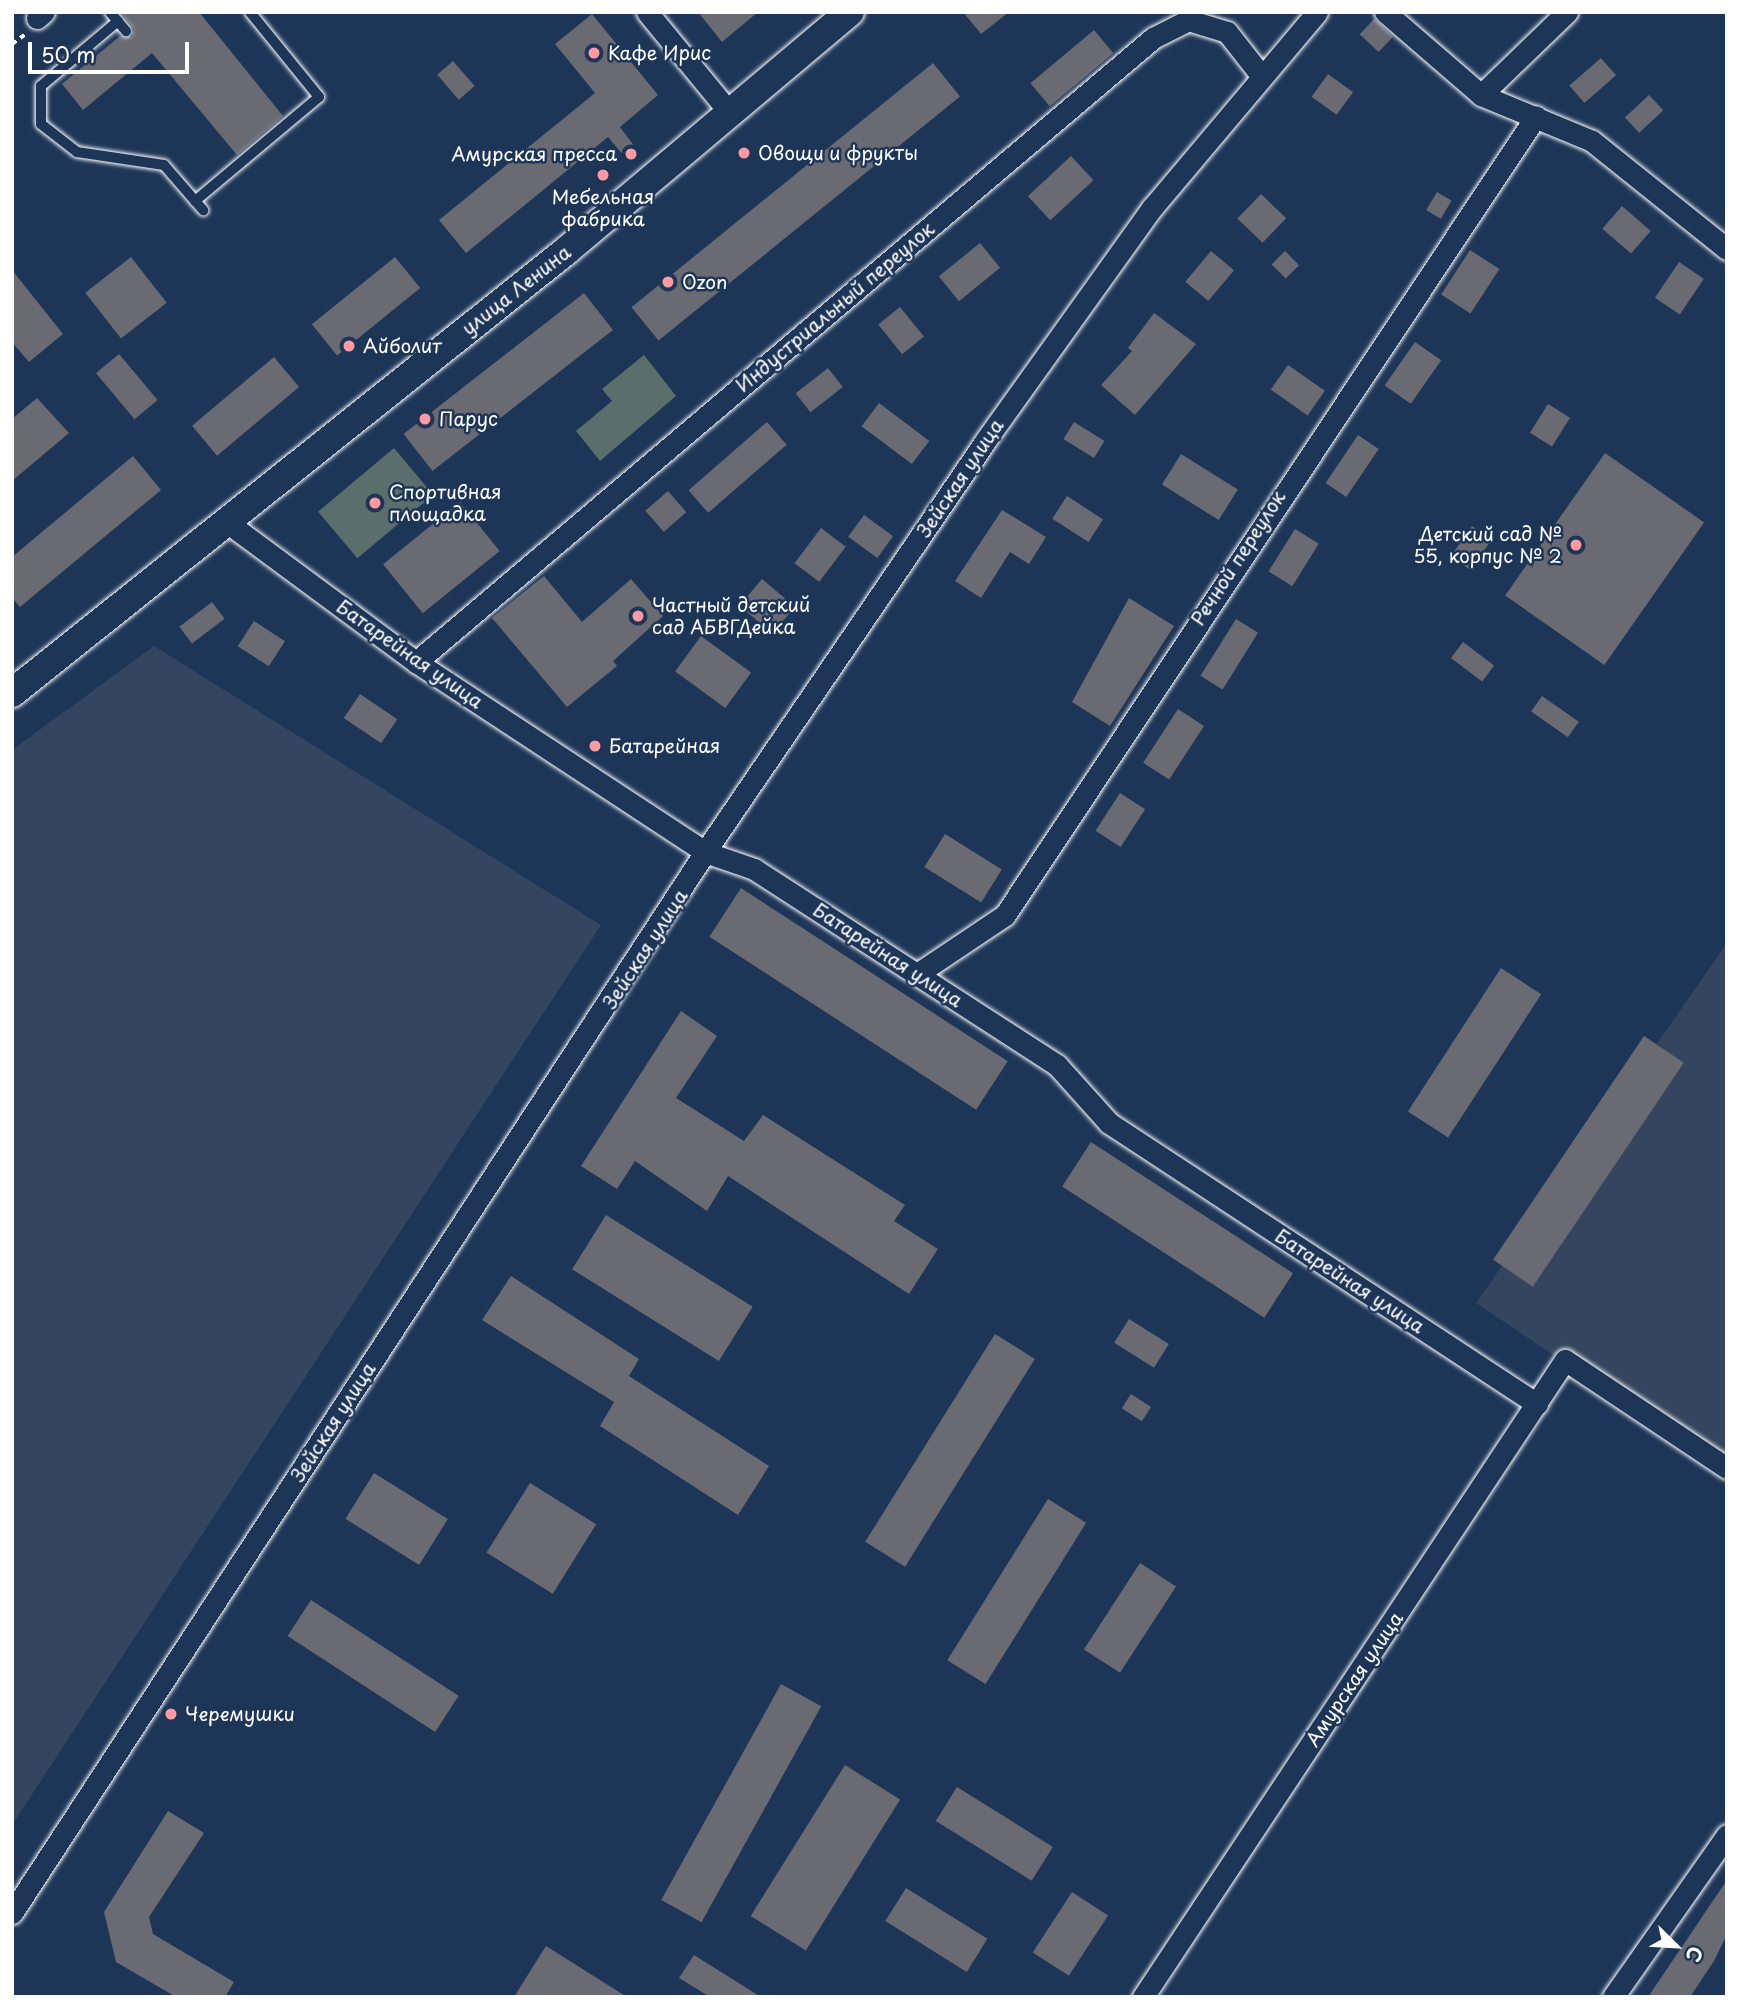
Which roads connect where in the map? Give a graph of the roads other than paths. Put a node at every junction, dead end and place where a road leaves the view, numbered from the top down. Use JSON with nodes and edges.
{"nodes":[{"id":1,"x":250,"y":12,"type":"edge"},
{"id":2,"x":647,"y":12,"type":"edge"},
{"id":3,"x":850,"y":12,"type":"edge"},
{"id":4,"x":1317,"y":12,"type":"edge"},
{"id":5,"x":1385,"y":12,"type":"edge"},
{"id":6,"x":1567,"y":12,"type":"edge"},
{"id":7,"x":114,"y":17,"type":"edge"},
{"id":8,"x":126,"y":32,"type":"dead end"},
{"id":9,"x":1260,"y":74,"type":"junction"},
{"id":10,"x":1481,"y":95,"type":"junction"},
{"id":11,"x":730,"y":113,"type":"junction"},
{"id":12,"x":1536,"y":116,"type":"junction"},
{"id":13,"x":195,"y":201,"type":"junction"},
{"id":14,"x":203,"y":210,"type":"dead end"},
{"id":15,"x":1727,"y":249,"type":"edge"},
{"id":16,"x":228,"y":523,"type":"junction"},
{"id":17,"x":416,"y":662,"type":"junction"},
{"id":18,"x":12,"y":692,"type":"edge"},
{"id":19,"x":705,"y":852,"type":"junction"},
{"id":20,"x":917,"y":974,"type":"junction"},
{"id":21,"x":1537,"y":1404,"type":"junction"},
{"id":22,"x":1727,"y":1468,"type":"edge"},
{"id":23,"x":1727,"y":1835,"type":"edge"},
{"id":24,"x":12,"y":1913,"type":"edge"},
{"id":25,"x":1143,"y":1997,"type":"edge"},
{"id":26,"x":1613,"y":1997,"type":"edge"}],
"edges":[{"from":1,"to":13,"type":"lane"},
{"from":2,"to":11,"type":"street"},
{"from":3,"to":11,"type":"main road","name":"улица Ленина"},
{"from":4,"to":9,"type":"street","name":"Зейская улица"},
{"from":5,"to":10,"type":"street"},
{"from":6,"to":10,"type":"street"},
{"from":7,"to":8,"type":"lane"},
{"from":7,"to":13,"type":"lane"},
{"from":9,"to":17,"type":"street","name":"Индустриальный переулок"},
{"from":9,"to":19,"type":"street","name":"Зейская улица"},
{"from":10,"to":12,"type":"street"},
{"from":11,"to":16,"type":"main road","name":"улица Ленина"},
{"from":12,"to":15,"type":"street"},
{"from":12,"to":20,"type":"street","name":"Речной переулок"},
{"from":13,"to":14,"type":"lane"},
{"from":16,"to":17,"type":"street","name":"Батарейная улица"},
{"from":16,"to":18,"type":"main road","name":"улица Ленина"},
{"from":17,"to":19,"type":"street","name":"Батарейная улица"},
{"from":19,"to":20,"type":"street","name":"Батарейная улица"},
{"from":19,"to":24,"type":"street","name":"Зейская улица"},
{"from":20,"to":21,"type":"street","name":"Батарейная улица"},
{"from":21,"to":22,"type":"street","name":"Амурская улица"},
{"from":21,"to":25,"type":"street","name":"Амурская улица"},
{"from":23,"to":26,"type":"street"}]}
